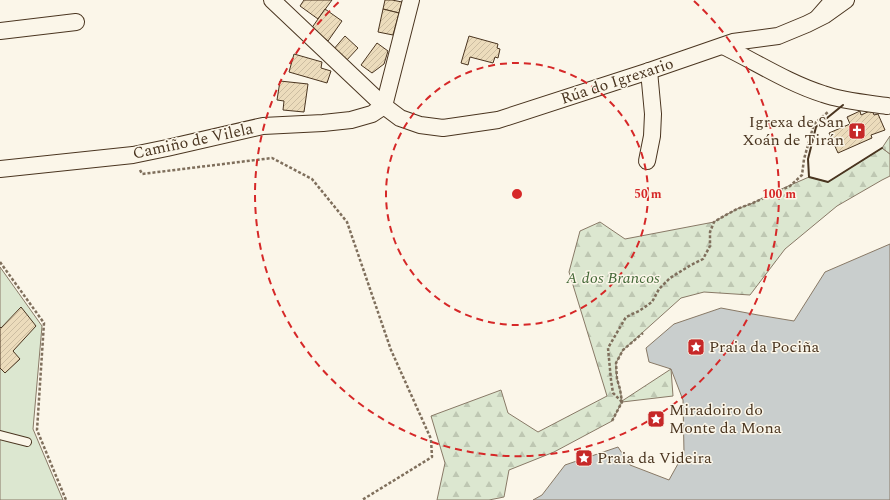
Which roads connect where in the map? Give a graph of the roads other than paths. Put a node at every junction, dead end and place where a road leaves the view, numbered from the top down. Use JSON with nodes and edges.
{"nodes":[{"id":1,"x":272,"y":0,"type":"edge"},
{"id":2,"x":411,"y":0,"type":"edge"},
{"id":3,"x":828,"y":0,"type":"edge"},
{"id":4,"x":846,"y":0,"type":"edge"},
{"id":5,"x":76,"y":22,"type":"dead end"},
{"id":6,"x":807,"y":24,"type":"junction"},
{"id":7,"x":0,"y":31,"type":"edge"},
{"id":8,"x":724,"y":46,"type":"junction"},
{"id":9,"x":649,"y":71,"type":"junction"},
{"id":10,"x":888,"y":105,"type":"edge"},
{"id":11,"x":384,"y":106,"type":"junction"},
{"id":12,"x":647,"y":161,"type":"dead end"},
{"id":13,"x":0,"y":169,"type":"edge"},
{"id":14,"x":0,"y":434,"type":"edge"},
{"id":15,"x":26,"y":442,"type":"dead end"}],
"edges":[{"from":1,"to":11,"type":"street","name":"Rúa do Igrexario"},
{"from":2,"to":11,"type":"street"},
{"from":3,"to":6,"type":"lane"},
{"from":4,"to":6,"type":"street","name":"Rúa do Igrexario"},
{"from":5,"to":7,"type":"street"},
{"from":6,"to":8,"type":"street","name":"Rúa do Igrexario"},
{"from":8,"to":9,"type":"street","name":"Rúa do Igrexario"},
{"from":8,"to":10,"type":"street"},
{"from":9,"to":11,"type":"street","name":"Rúa do Igrexario"},
{"from":9,"to":12,"type":"street"},
{"from":11,"to":13,"type":"street","name":"Camiño de Vilela"},
{"from":14,"to":15,"type":"lane"}]}
